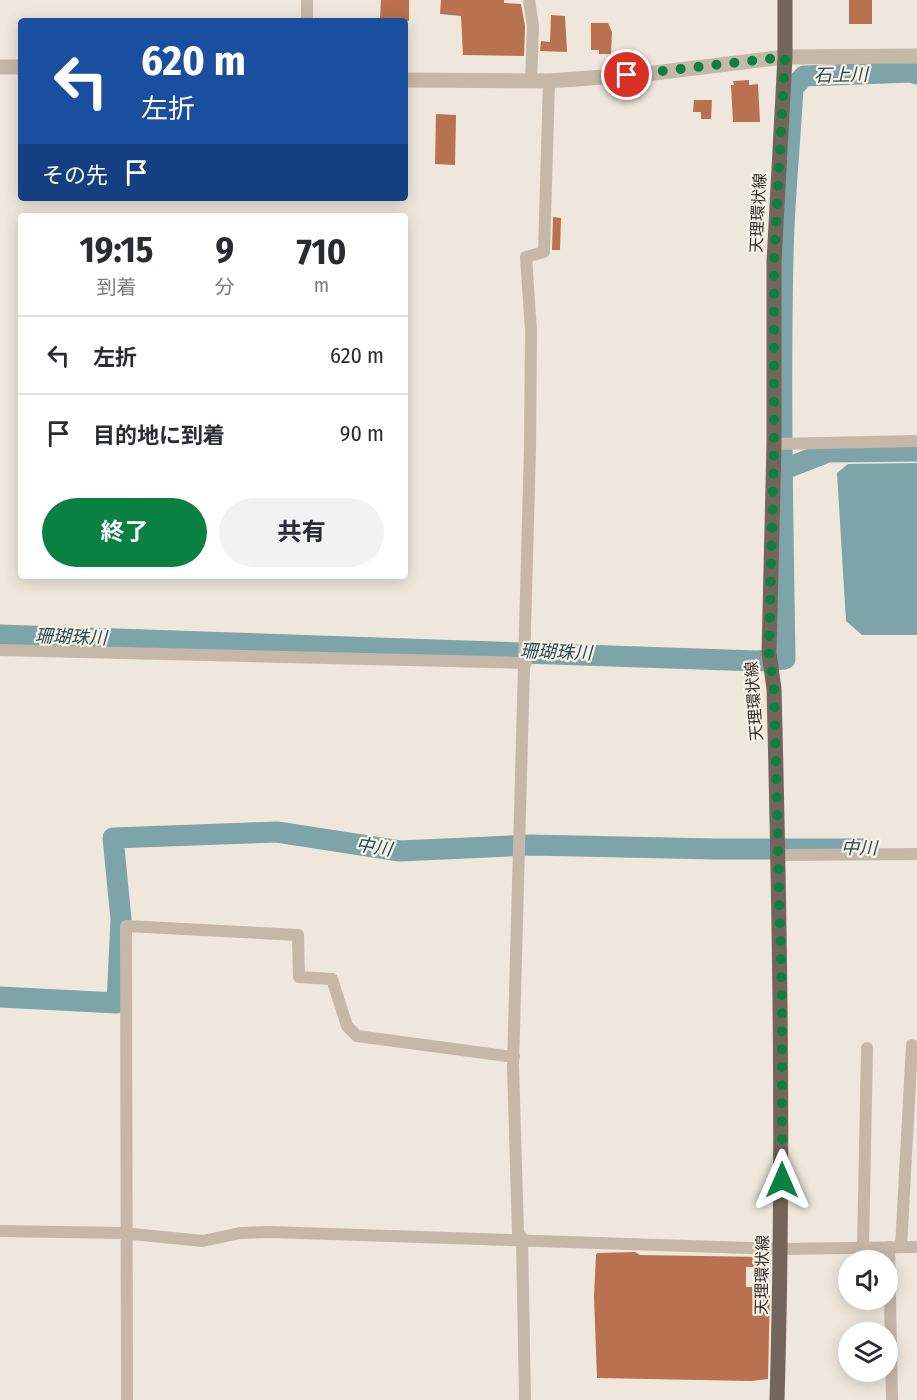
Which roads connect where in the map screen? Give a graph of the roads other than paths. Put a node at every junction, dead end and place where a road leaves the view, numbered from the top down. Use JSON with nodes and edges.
{"nodes":[{"id":1,"x":307,"y":0,"type":"edge"},
{"id":2,"x":529,"y":0,"type":"edge"},
{"id":3,"x":785,"y":0,"type":"edge"},
{"id":4,"x":307,"y":18,"type":"edge"},
{"id":5,"x":917,"y":56,"type":"edge"},
{"id":6,"x":785,"y":57,"type":"junction"},
{"id":7,"x":0,"y":67,"type":"edge"},
{"id":8,"x":18,"y":67,"type":"edge"},
{"id":9,"x":408,"y":80,"type":"edge"},
{"id":10,"x":531,"y":81,"type":"junction"},
{"id":11,"x":549,"y":81,"type":"junction"},
{"id":12,"x":917,"y":441,"type":"edge"},
{"id":13,"x":774,"y":444,"type":"junction"},
{"id":14,"x":0,"y":650,"type":"edge"},
{"id":15,"x":526,"y":661,"type":"junction"},
{"id":16,"x":778,"y":848,"type":"junction"},
{"id":17,"x":917,"y":854,"type":"edge"},
{"id":18,"x":912,"y":1045,"type":"dead end"},
{"id":19,"x":867,"y":1048,"type":"dead end"},
{"id":20,"x":514,"y":1057,"type":"junction"},
{"id":21,"x":0,"y":1231,"type":"edge"},
{"id":22,"x":127,"y":1235,"type":"junction"},
{"id":23,"x":522,"y":1238,"type":"junction"},
{"id":24,"x":917,"y":1246,"type":"edge"},
{"id":25,"x":895,"y":1247,"type":"junction"},
{"id":26,"x":863,"y":1248,"type":"junction"},
{"id":27,"x":782,"y":1249,"type":"junction"},
{"id":28,"x":127,"y":1400,"type":"edge"},
{"id":29,"x":525,"y":1400,"type":"edge"},
{"id":30,"x":777,"y":1400,"type":"edge"},
{"id":31,"x":892,"y":1400,"type":"edge"}],
"edges":[{"from":1,"to":4,"type":"street"},
{"from":2,"to":10,"type":"street"},
{"from":3,"to":6,"type":"main road","name":"天理環状線"},
{"from":5,"to":6,"type":"street"},
{"from":6,"to":11,"type":"street"},
{"from":6,"to":13,"type":"main road","name":"天理環状線"},
{"from":7,"to":8,"type":"street"},
{"from":9,"to":10,"type":"street"},
{"from":10,"to":11,"type":"street"},
{"from":11,"to":15,"type":"street"},
{"from":12,"to":13,"type":"street"},
{"from":13,"to":16,"type":"main road","name":"天理環状線"},
{"from":14,"to":15,"type":"street"},
{"from":15,"to":20,"type":"street"},
{"from":16,"to":17,"type":"street"},
{"from":16,"to":27,"type":"main road","name":"天理環状線"},
{"from":18,"to":25,"type":"street"},
{"from":19,"to":26,"type":"street"},
{"from":20,"to":22,"type":"street"},
{"from":20,"to":23,"type":"street"},
{"from":21,"to":22,"type":"street"},
{"from":22,"to":23,"type":"street"},
{"from":22,"to":28,"type":"street"},
{"from":23,"to":27,"type":"street"},
{"from":23,"to":29,"type":"street"},
{"from":24,"to":25,"type":"street"},
{"from":25,"to":26,"type":"street"},
{"from":25,"to":31,"type":"street"},
{"from":26,"to":27,"type":"street"},
{"from":27,"to":30,"type":"main road","name":"天理環状線"}]}
